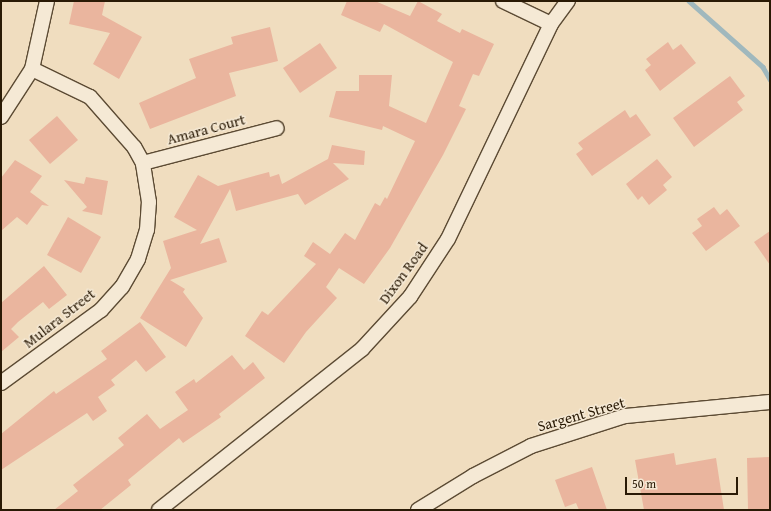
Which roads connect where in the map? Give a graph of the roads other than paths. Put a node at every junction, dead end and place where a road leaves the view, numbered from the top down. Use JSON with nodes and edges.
{"nodes":[{"id":1,"x":47,"y":1,"type":"edge"},
{"id":2,"x":502,"y":1,"type":"edge"},
{"id":3,"x":568,"y":1,"type":"edge"},
{"id":4,"x":551,"y":24,"type":"junction"},
{"id":5,"x":32,"y":69,"type":"junction"},
{"id":6,"x":1,"y":118,"type":"edge"},
{"id":7,"x":277,"y":128,"type":"dead end"},
{"id":8,"x":143,"y":163,"type":"junction"},
{"id":9,"x":1,"y":383,"type":"edge"},
{"id":10,"x":770,"y":402,"type":"edge"},
{"id":11,"x":159,"y":510,"type":"edge"},
{"id":12,"x":418,"y":510,"type":"edge"}],
"edges":[{"from":1,"to":5,"type":"street"},
{"from":2,"to":4,"type":"street"},
{"from":3,"to":4,"type":"street","name":"Dixon Road"},
{"from":4,"to":11,"type":"street","name":"Dixon Road"},
{"from":5,"to":6,"type":"street"},
{"from":5,"to":8,"type":"street","name":"Mulara Street"},
{"from":7,"to":8,"type":"street","name":"Amara Court"},
{"from":8,"to":9,"type":"street","name":"Mulara Street"},
{"from":10,"to":12,"type":"street","name":"Sargent Street"}]}
